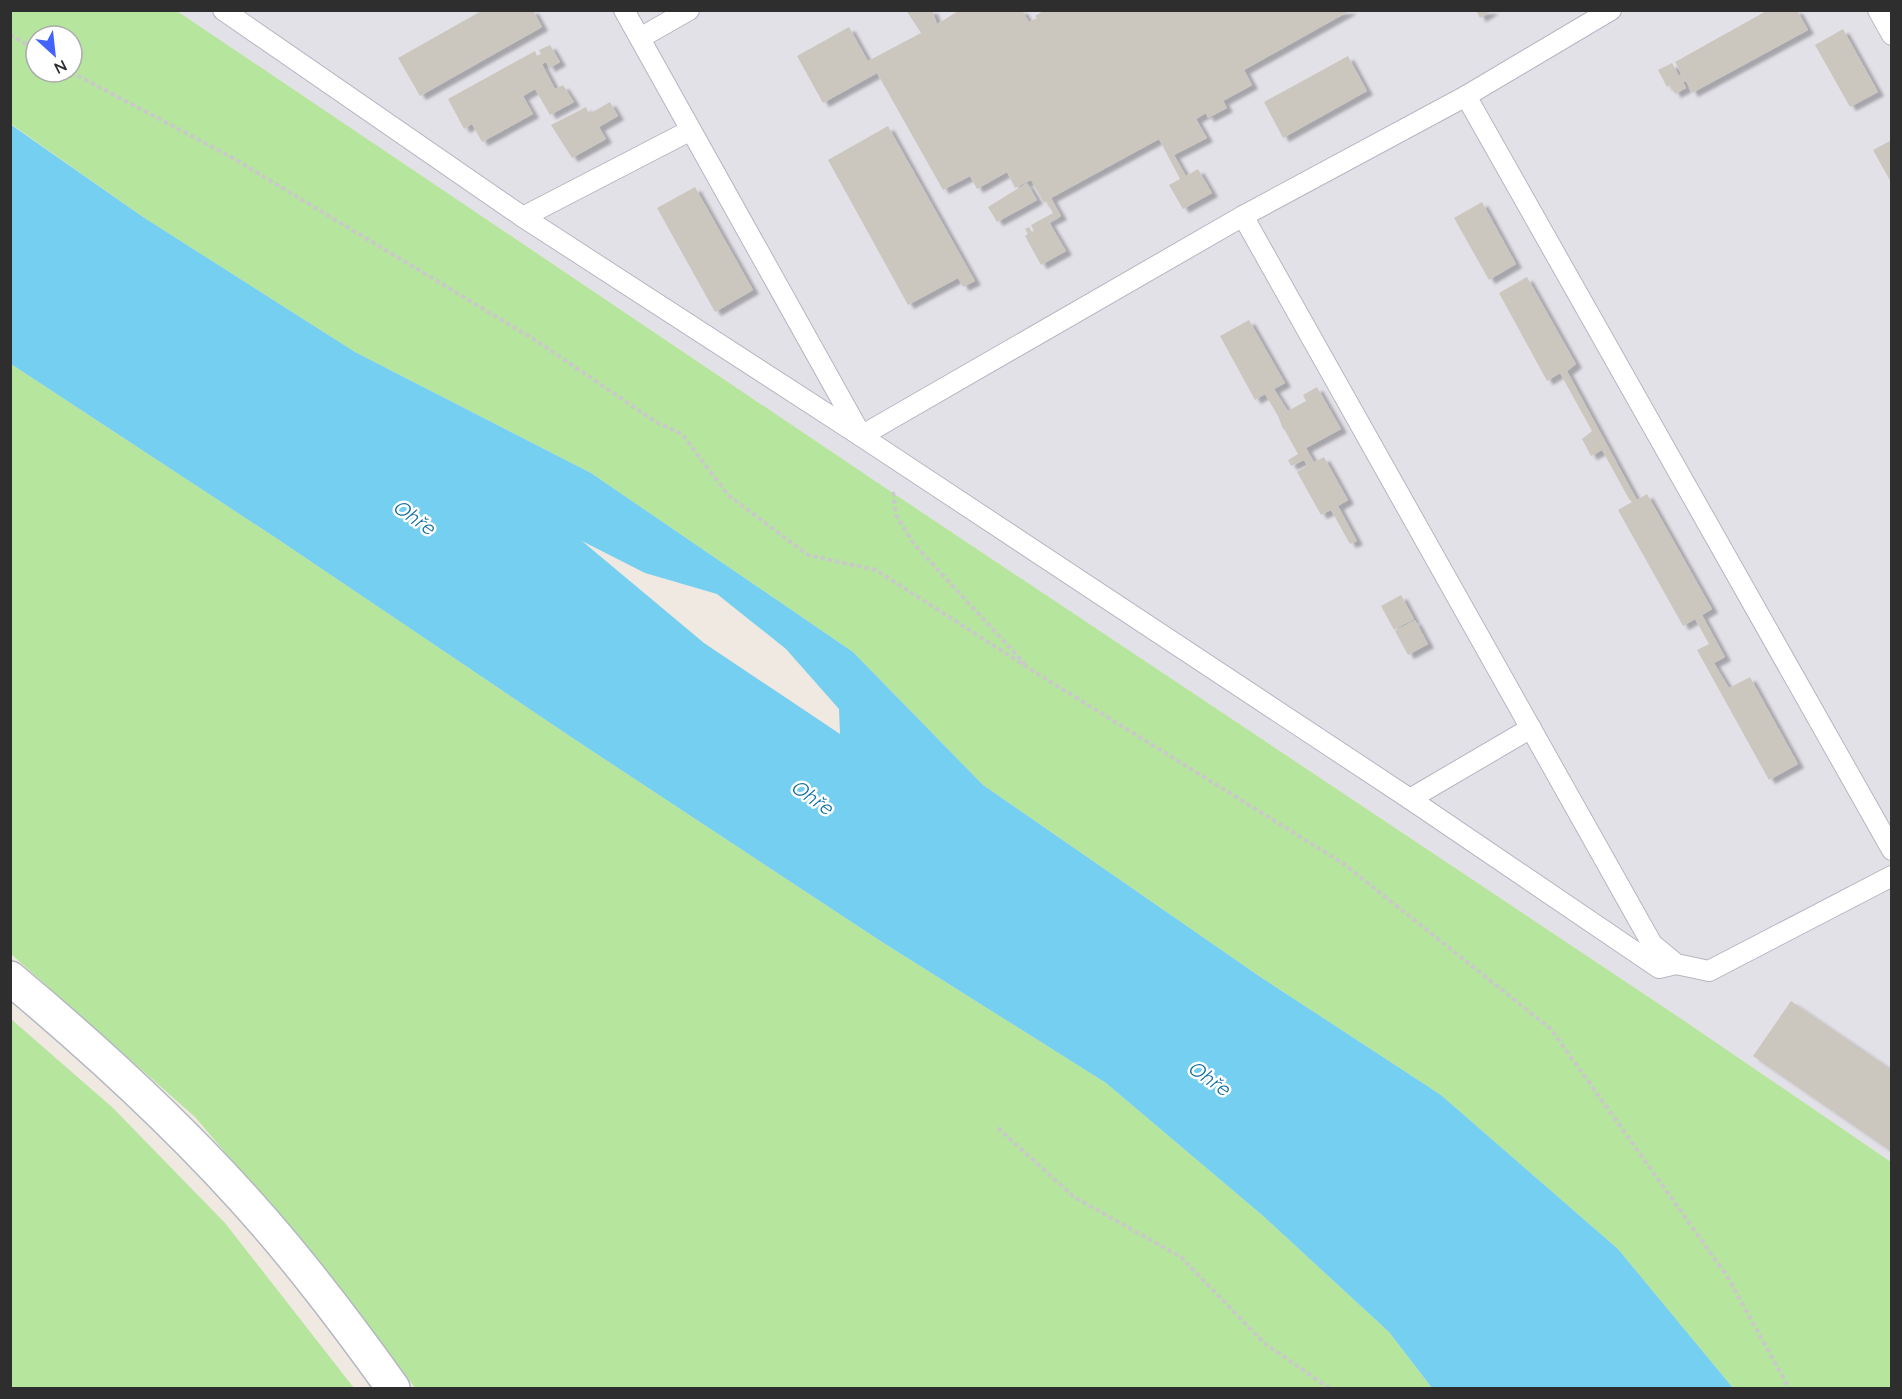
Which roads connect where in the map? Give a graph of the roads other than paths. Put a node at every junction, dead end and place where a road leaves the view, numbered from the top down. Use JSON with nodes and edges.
{"nodes":[{"id":1,"x":223,"y":10,"type":"edge"},
{"id":2,"x":624,"y":10,"type":"edge"},
{"id":3,"x":689,"y":10,"type":"edge"},
{"id":4,"x":1611,"y":10,"type":"edge"},
{"id":5,"x":1878,"y":10,"type":"edge"},
{"id":6,"x":1892,"y":35,"type":"edge"},
{"id":7,"x":640,"y":38,"type":"junction"},
{"id":8,"x":1466,"y":96,"type":"junction"},
{"id":9,"x":692,"y":130,"type":"junction"},
{"id":10,"x":1243,"y":216,"type":"junction"},
{"id":11,"x":523,"y":217,"type":"junction"},
{"id":12,"x":861,"y":436,"type":"junction"},
{"id":13,"x":1531,"y":728,"type":"junction"},
{"id":14,"x":1410,"y":799,"type":"junction"},
{"id":15,"x":1892,"y":850,"type":"edge"},
{"id":16,"x":1892,"y":876,"type":"edge"},
{"id":17,"x":1676,"y":963,"type":"junction"},
{"id":18,"x":10,"y":978,"type":"edge"},
{"id":19,"x":393,"y":1389,"type":"edge"}],
"edges":[{"from":1,"to":11,"type":"lane"},
{"from":2,"to":7,"type":"lane"},
{"from":3,"to":7,"type":"lane"},
{"from":4,"to":8,"type":"lane"},
{"from":5,"to":6,"type":"lane"},
{"from":7,"to":9,"type":"lane"},
{"from":8,"to":10,"type":"lane"},
{"from":8,"to":15,"type":"lane"},
{"from":9,"to":11,"type":"lane"},
{"from":9,"to":12,"type":"lane"},
{"from":10,"to":12,"type":"lane"},
{"from":10,"to":13,"type":"lane"},
{"from":11,"to":12,"type":"lane"},
{"from":12,"to":14,"type":"lane"},
{"from":13,"to":14,"type":"lane"},
{"from":13,"to":17,"type":"lane"},
{"from":14,"to":17,"type":"lane"},
{"from":16,"to":17,"type":"lane"},
{"from":18,"to":19,"type":"street"}]}
